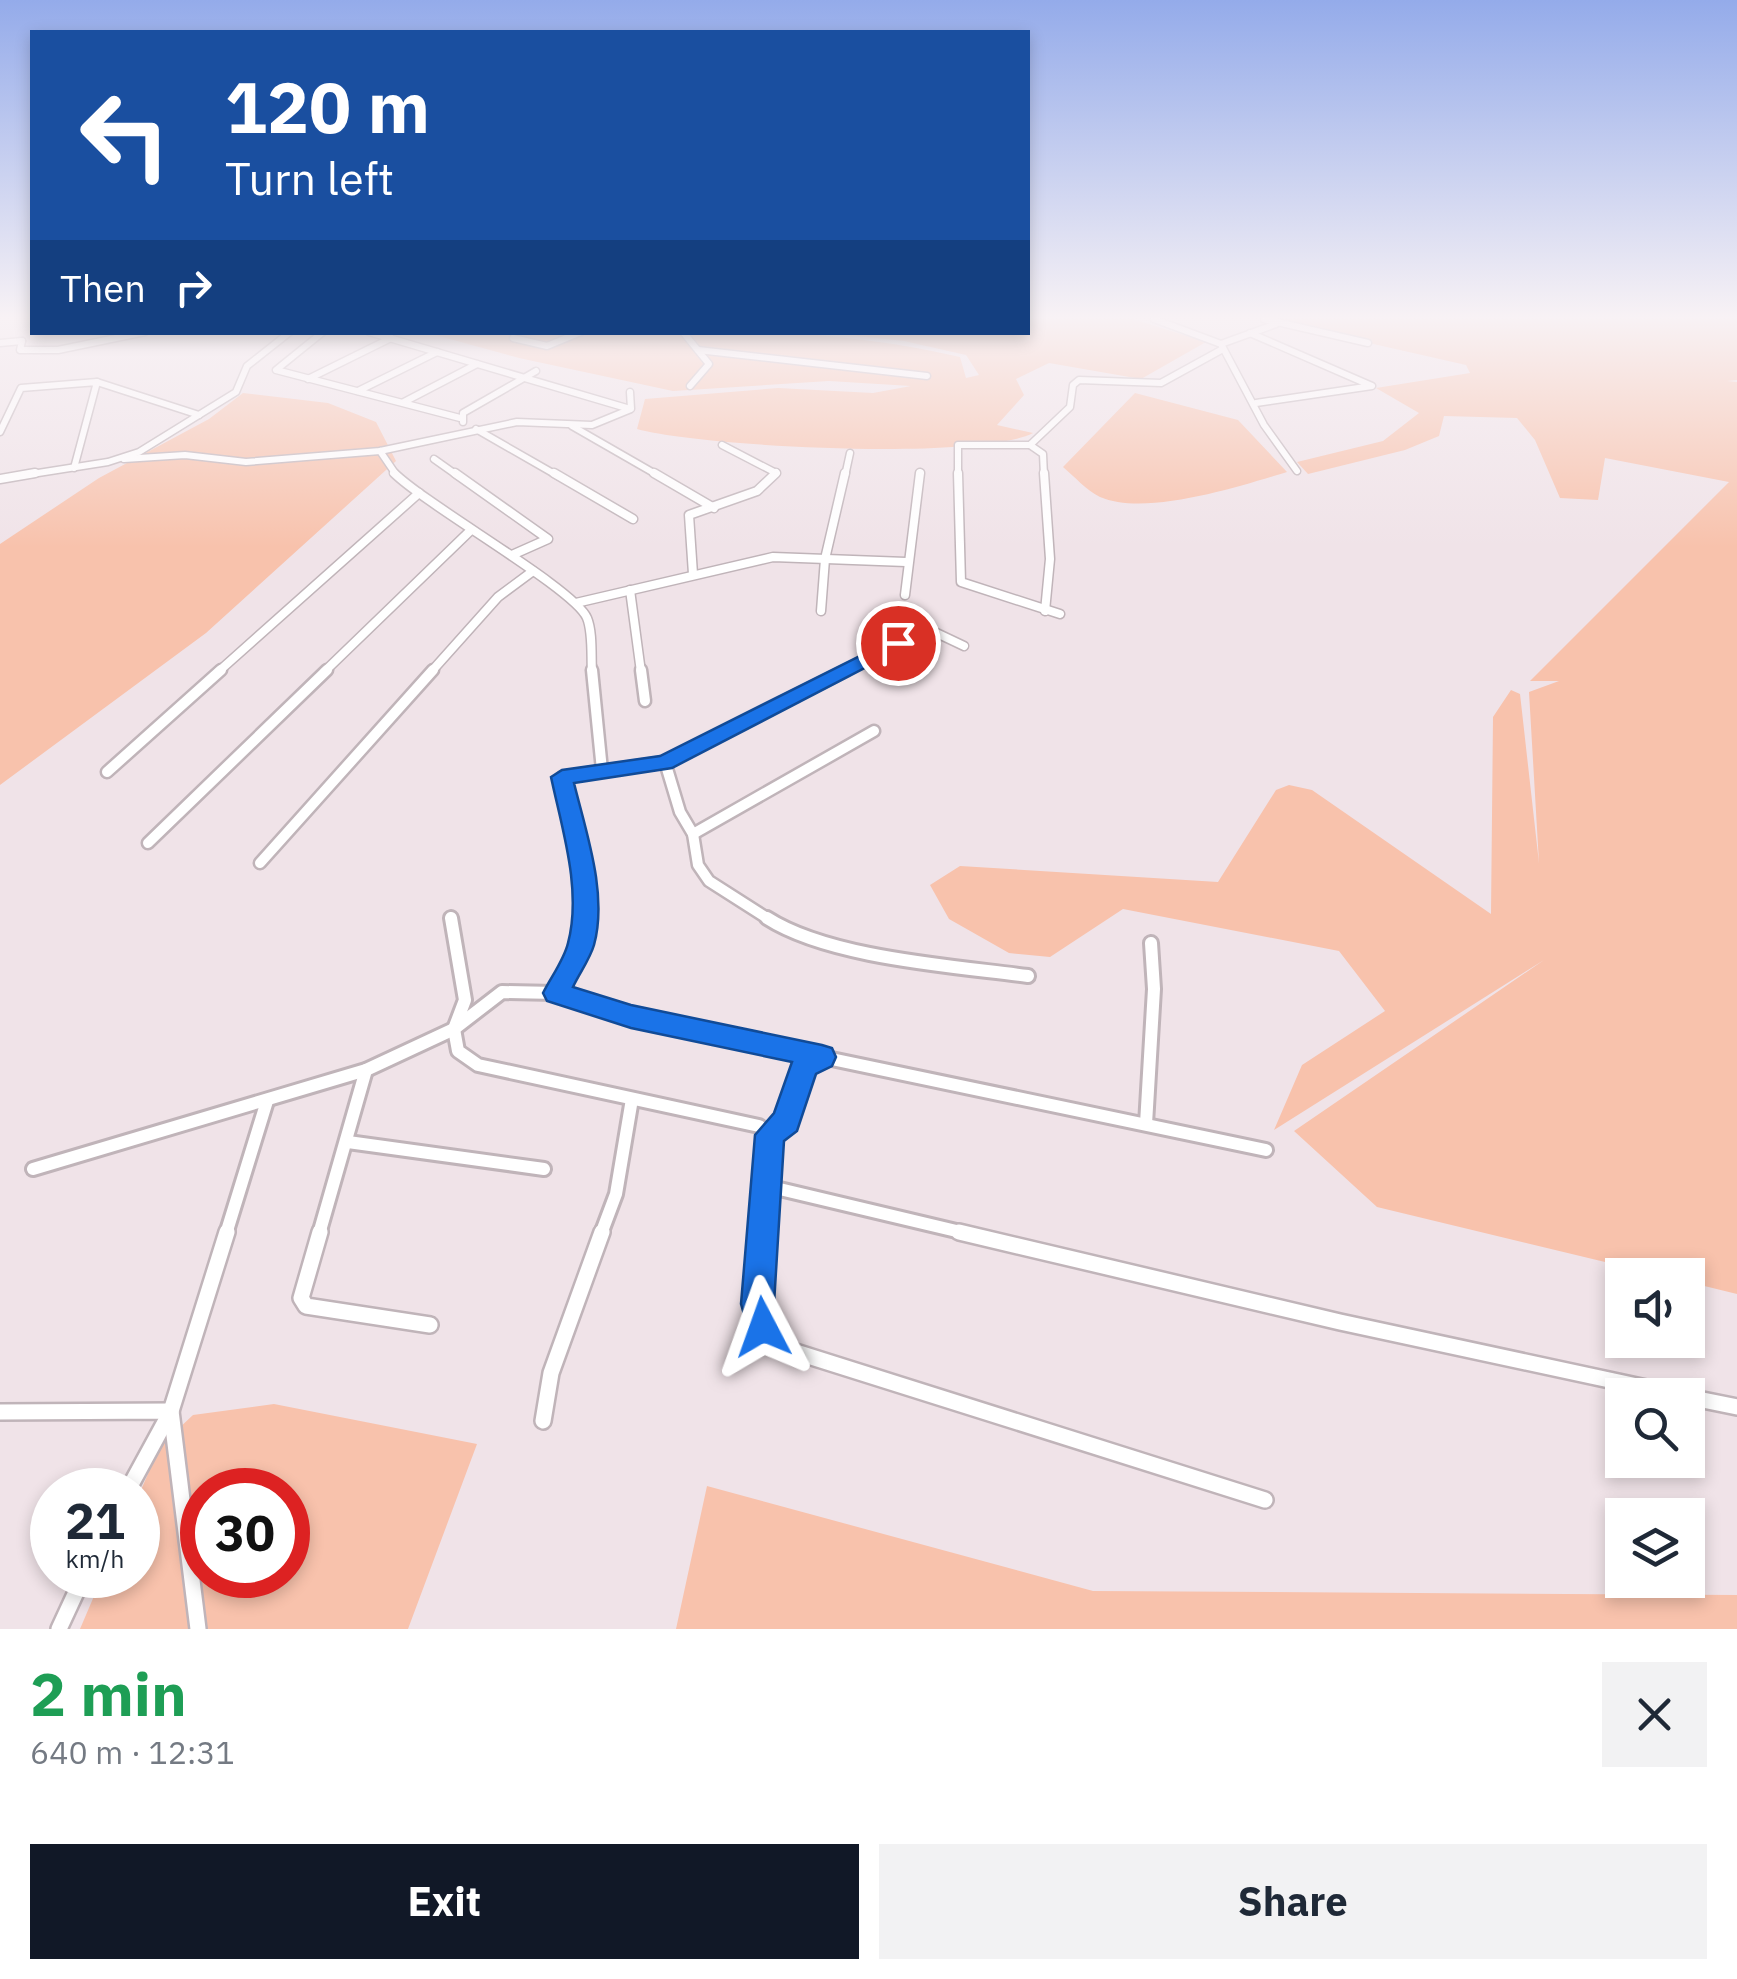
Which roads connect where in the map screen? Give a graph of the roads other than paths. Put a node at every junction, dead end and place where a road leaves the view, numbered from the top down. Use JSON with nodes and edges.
{"nodes":[{"id":1,"x":15,"y":395,"type":"edge"},
{"id":2,"x":93,"y":395,"type":"edge"},
{"id":3,"x":137,"y":395,"type":"edge"},
{"id":4,"x":231,"y":395,"type":"edge"},
{"id":5,"x":372,"y":395,"type":"edge"},
{"id":6,"x":417,"y":395,"type":"edge"},
{"id":7,"x":497,"y":395,"type":"edge"},
{"id":8,"x":582,"y":395,"type":"edge"},
{"id":9,"x":630,"y":395,"type":"edge"},
{"id":10,"x":1072,"y":395,"type":"edge"},
{"id":11,"x":1252,"y":395,"type":"edge"},
{"id":12,"x":1307,"y":395,"type":"edge"},
{"id":13,"x":404,"y":402,"type":"junction"},
{"id":14,"x":1256,"y":402,"type":"junction"},
{"id":15,"x":630,"y":409,"type":"junction"},
{"id":16,"x":199,"y":415,"type":"junction"},
{"id":17,"x":460,"y":418,"type":"junction"},
{"id":18,"x":566,"y":424,"type":"junction"},
{"id":19,"x":474,"y":429,"type":"junction"},
{"id":20,"x":0,"y":432,"type":"edge"},
{"id":21,"x":722,"y":445,"type":"dead end"},
{"id":22,"x":1030,"y":445,"type":"junction"},
{"id":23,"x":380,"y":452,"type":"junction"},
{"id":24,"x":850,"y":453,"type":"dead end"},
{"id":25,"x":124,"y":458,"type":"junction"},
{"id":26,"x":434,"y":459,"type":"dead end"},
{"id":27,"x":74,"y":468,"type":"junction"},
{"id":28,"x":1296,"y":471,"type":"dead end"},
{"id":29,"x":920,"y":473,"type":"dead end"},
{"id":30,"x":0,"y":479,"type":"edge"},
{"id":31,"x":419,"y":494,"type":"junction"},
{"id":32,"x":714,"y":508,"type":"junction"},
{"id":33,"x":633,"y":519,"type":"dead end"},
{"id":34,"x":470,"y":530,"type":"junction"},
{"id":35,"x":512,"y":555,"type":"junction"},
{"id":36,"x":826,"y":559,"type":"junction"},
{"id":37,"x":906,"y":562,"type":"junction"},
{"id":38,"x":533,"y":570,"type":"junction"},
{"id":39,"x":693,"y":574,"type":"junction"},
{"id":40,"x":630,"y":590,"type":"junction"},
{"id":41,"x":906,"y":595,"type":"dead end"},
{"id":42,"x":576,"y":603,"type":"junction"},
{"id":43,"x":821,"y":611,"type":"dead end"},
{"id":44,"x":1045,"y":611,"type":"junction"},
{"id":45,"x":1060,"y":614,"type":"dead end"},
{"id":46,"x":964,"y":646,"type":"dead end"},
{"id":47,"x":645,"y":701,"type":"dead end"},
{"id":48,"x":874,"y":731,"type":"dead end"},
{"id":49,"x":665,"y":762,"type":"junction"},
{"id":50,"x":602,"y":770,"type":"junction"},
{"id":51,"x":107,"y":772,"type":"dead end"},
{"id":52,"x":693,"y":834,"type":"junction"},
{"id":53,"x":148,"y":843,"type":"dead end"},
{"id":54,"x":260,"y":862,"type":"dead end"},
{"id":55,"x":452,"y":918,"type":"dead end"},
{"id":56,"x":1151,"y":943,"type":"dead end"},
{"id":57,"x":1028,"y":976,"type":"dead end"},
{"id":58,"x":556,"y":993,"type":"junction"},
{"id":59,"x":454,"y":1028,"type":"junction"},
{"id":60,"x":822,"y":1057,"type":"junction"},
{"id":61,"x":366,"y":1070,"type":"junction"},
{"id":62,"x":632,"y":1099,"type":"junction"},
{"id":63,"x":267,"y":1101,"type":"junction"},
{"id":64,"x":1146,"y":1124,"type":"junction"},
{"id":65,"x":770,"y":1135,"type":"junction"},
{"id":66,"x":348,"y":1142,"type":"junction"},
{"id":67,"x":1266,"y":1150,"type":"dead end"},
{"id":68,"x":33,"y":1169,"type":"dead end"},
{"id":69,"x":544,"y":1169,"type":"dead end"},
{"id":70,"x":768,"y":1186,"type":"junction"},
{"id":71,"x":430,"y":1325,"type":"dead end"},
{"id":72,"x":1605,"y":1379,"type":"edge"},
{"id":73,"x":1705,"y":1401,"type":"edge"},
{"id":74,"x":1737,"y":1408,"type":"edge"},
{"id":75,"x":171,"y":1411,"type":"junction"},
{"id":76,"x":0,"y":1412,"type":"edge"},
{"id":77,"x":543,"y":1421,"type":"dead end"},
{"id":78,"x":140,"y":1468,"type":"edge"},
{"id":79,"x":1265,"y":1500,"type":"dead end"},
{"id":80,"x":73,"y":1598,"type":"edge"},
{"id":81,"x":59,"y":1629,"type":"edge"},
{"id":82,"x":198,"y":1629,"type":"edge"}],
"edges":[{"from":1,"to":20,"type":"street"},
{"from":2,"to":27,"type":"street"},
{"from":3,"to":16,"type":"street"},
{"from":4,"to":16,"type":"street"},
{"from":5,"to":13,"type":"street"},
{"from":6,"to":13,"type":"street"},
{"from":7,"to":17,"type":"street"},
{"from":8,"to":15,"type":"street"},
{"from":9,"to":15,"type":"street"},
{"from":10,"to":22,"type":"street"},
{"from":11,"to":14,"type":"street"},
{"from":12,"to":14,"type":"street"},
{"from":13,"to":17,"type":"street"},
{"from":14,"to":28,"type":"street"},
{"from":15,"to":18,"type":"street"},
{"from":16,"to":25,"type":"street"},
{"from":17,"to":19,"type":"street"},
{"from":18,"to":19,"type":"street"},
{"from":18,"to":32,"type":"street"},
{"from":19,"to":23,"type":"street"},
{"from":19,"to":33,"type":"street"},
{"from":21,"to":32,"type":"street"},
{"from":22,"to":44,"type":"street"},
{"from":22,"to":44,"type":"street"},
{"from":23,"to":25,"type":"street"},
{"from":23,"to":31,"type":"street"},
{"from":24,"to":36,"type":"street"},
{"from":25,"to":27,"type":"street"},
{"from":26,"to":35,"type":"street"},
{"from":27,"to":30,"type":"street"},
{"from":29,"to":37,"type":"street"},
{"from":31,"to":34,"type":"street"},
{"from":31,"to":51,"type":"street"},
{"from":32,"to":39,"type":"street"},
{"from":34,"to":35,"type":"street"},
{"from":34,"to":53,"type":"street"},
{"from":35,"to":38,"type":"street"},
{"from":36,"to":37,"type":"street"},
{"from":36,"to":39,"type":"street"},
{"from":36,"to":43,"type":"street"},
{"from":37,"to":41,"type":"street"},
{"from":38,"to":42,"type":"street"},
{"from":38,"to":54,"type":"street"},
{"from":39,"to":40,"type":"street"},
{"from":40,"to":42,"type":"street"},
{"from":40,"to":47,"type":"street"},
{"from":42,"to":50,"type":"street"},
{"from":44,"to":45,"type":"street"},
{"from":46,"to":49,"type":"street"},
{"from":48,"to":52,"type":"street"},
{"from":49,"to":50,"type":"street"},
{"from":49,"to":52,"type":"street"},
{"from":50,"to":58,"type":"street"},
{"from":52,"to":57,"type":"street"},
{"from":55,"to":59,"type":"street"},
{"from":56,"to":64,"type":"street"},
{"from":58,"to":59,"type":"street"},
{"from":58,"to":60,"type":"street"},
{"from":59,"to":61,"type":"street"},
{"from":59,"to":62,"type":"street"},
{"from":60,"to":64,"type":"street"},
{"from":60,"to":65,"type":"street"},
{"from":61,"to":63,"type":"street"},
{"from":61,"to":66,"type":"street"},
{"from":62,"to":65,"type":"street"},
{"from":62,"to":77,"type":"street"},
{"from":63,"to":68,"type":"street"},
{"from":63,"to":75,"type":"street"},
{"from":64,"to":67,"type":"street"},
{"from":65,"to":70,"type":"street"},
{"from":66,"to":69,"type":"street"},
{"from":66,"to":71,"type":"street"},
{"from":70,"to":72,"type":"street"},
{"from":70,"to":79,"type":"street"},
{"from":73,"to":74,"type":"street"},
{"from":75,"to":76,"type":"street"},
{"from":75,"to":78,"type":"street"},
{"from":75,"to":82,"type":"street"},
{"from":80,"to":81,"type":"street"}]}
